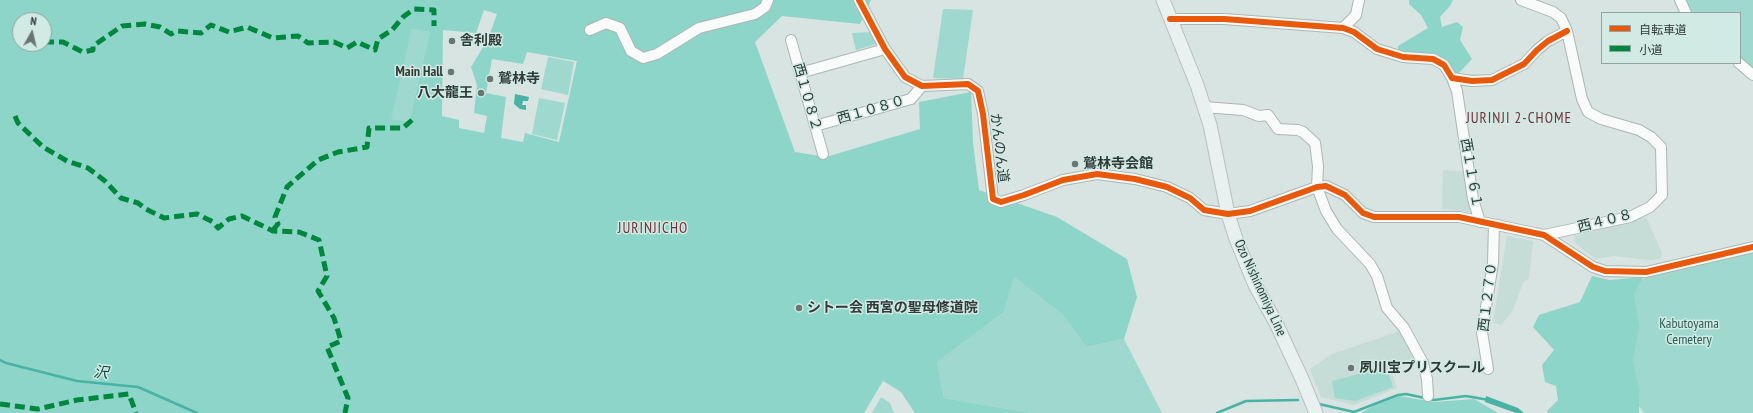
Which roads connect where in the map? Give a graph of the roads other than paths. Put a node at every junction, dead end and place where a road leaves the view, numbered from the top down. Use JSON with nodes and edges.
{"nodes":[{"id":1,"x":768,"y":0,"type":"edge"},
{"id":2,"x":859,"y":0,"type":"edge"},
{"id":3,"x":1163,"y":0,"type":"edge"},
{"id":4,"x":1359,"y":0,"type":"edge"},
{"id":5,"x":1521,"y":0,"type":"edge"},
{"id":6,"x":1680,"y":0,"type":"edge"},
{"id":7,"x":1686,"y":12,"type":"edge"},
{"id":8,"x":1170,"y":19,"type":"junction"},
{"id":9,"x":1343,"y":28,"type":"junction"},
{"id":10,"x":590,"y":30,"type":"dead end"},
{"id":11,"x":1567,"y":31,"type":"junction"},
{"id":12,"x":791,"y":40,"type":"dead end"},
{"id":13,"x":885,"y":49,"type":"junction"},
{"id":14,"x":1740,"y":64,"type":"edge"},
{"id":15,"x":800,"y":73,"type":"junction"},
{"id":16,"x":1753,"y":75,"type":"edge"},
{"id":17,"x":1452,"y":78,"type":"junction"},
{"id":18,"x":922,"y":86,"type":"junction"},
{"id":19,"x":1204,"y":107,"type":"junction"},
{"id":20,"x":815,"y":126,"type":"junction"},
{"id":21,"x":823,"y":154,"type":"dead end"},
{"id":22,"x":1317,"y":187,"type":"junction"},
{"id":23,"x":1228,"y":214,"type":"junction"},
{"id":24,"x":1480,"y":222,"type":"junction"},
{"id":25,"x":1494,"y":225,"type":"junction"},
{"id":26,"x":1544,"y":235,"type":"junction"},
{"id":27,"x":1753,"y":247,"type":"edge"},
{"id":28,"x":1488,"y":369,"type":"dead end"},
{"id":29,"x":1428,"y":396,"type":"dead end"},
{"id":30,"x":1316,"y":413,"type":"edge"}],
"edges":[{"from":1,"to":10,"type":"street"},
{"from":2,"to":13,"type":"street","name":"かんのん道"},
{"from":3,"to":8,"type":"main road","name":"Ozo Nishinomiya Line"},
{"from":4,"to":9,"type":"street"},
{"from":5,"to":11,"type":"street","name":"西４０８"},
{"from":6,"to":7,"type":"street"},
{"from":8,"to":9,"type":"street"},
{"from":8,"to":19,"type":"main road","name":"Ozo Nishinomiya Line"},
{"from":9,"to":17,"type":"street"},
{"from":11,"to":17,"type":"street"},
{"from":11,"to":26,"type":"street","name":"西４０８"},
{"from":12,"to":15,"type":"street","name":"西１０８２"},
{"from":13,"to":15,"type":"street"},
{"from":13,"to":18,"type":"street","name":"かんのん道"},
{"from":14,"to":16,"type":"street"},
{"from":15,"to":20,"type":"street","name":"西１０８２"},
{"from":17,"to":24,"type":"street","name":"西１１６１"},
{"from":18,"to":20,"type":"street","name":"西１０８０"},
{"from":18,"to":23,"type":"street","name":"かんのん道"},
{"from":19,"to":22,"type":"street"},
{"from":19,"to":23,"type":"main road","name":"Ozo Nishinomiya Line"},
{"from":20,"to":21,"type":"street","name":"西１０８２"},
{"from":22,"to":23,"type":"street"},
{"from":22,"to":24,"type":"street"},
{"from":22,"to":29,"type":"street"},
{"from":23,"to":30,"type":"main road","name":"Ozo Nishinomiya Line"},
{"from":24,"to":25,"type":"street"},
{"from":25,"to":26,"type":"street"},
{"from":25,"to":28,"type":"street","name":"西１２７０"},
{"from":26,"to":27,"type":"street"}]}
